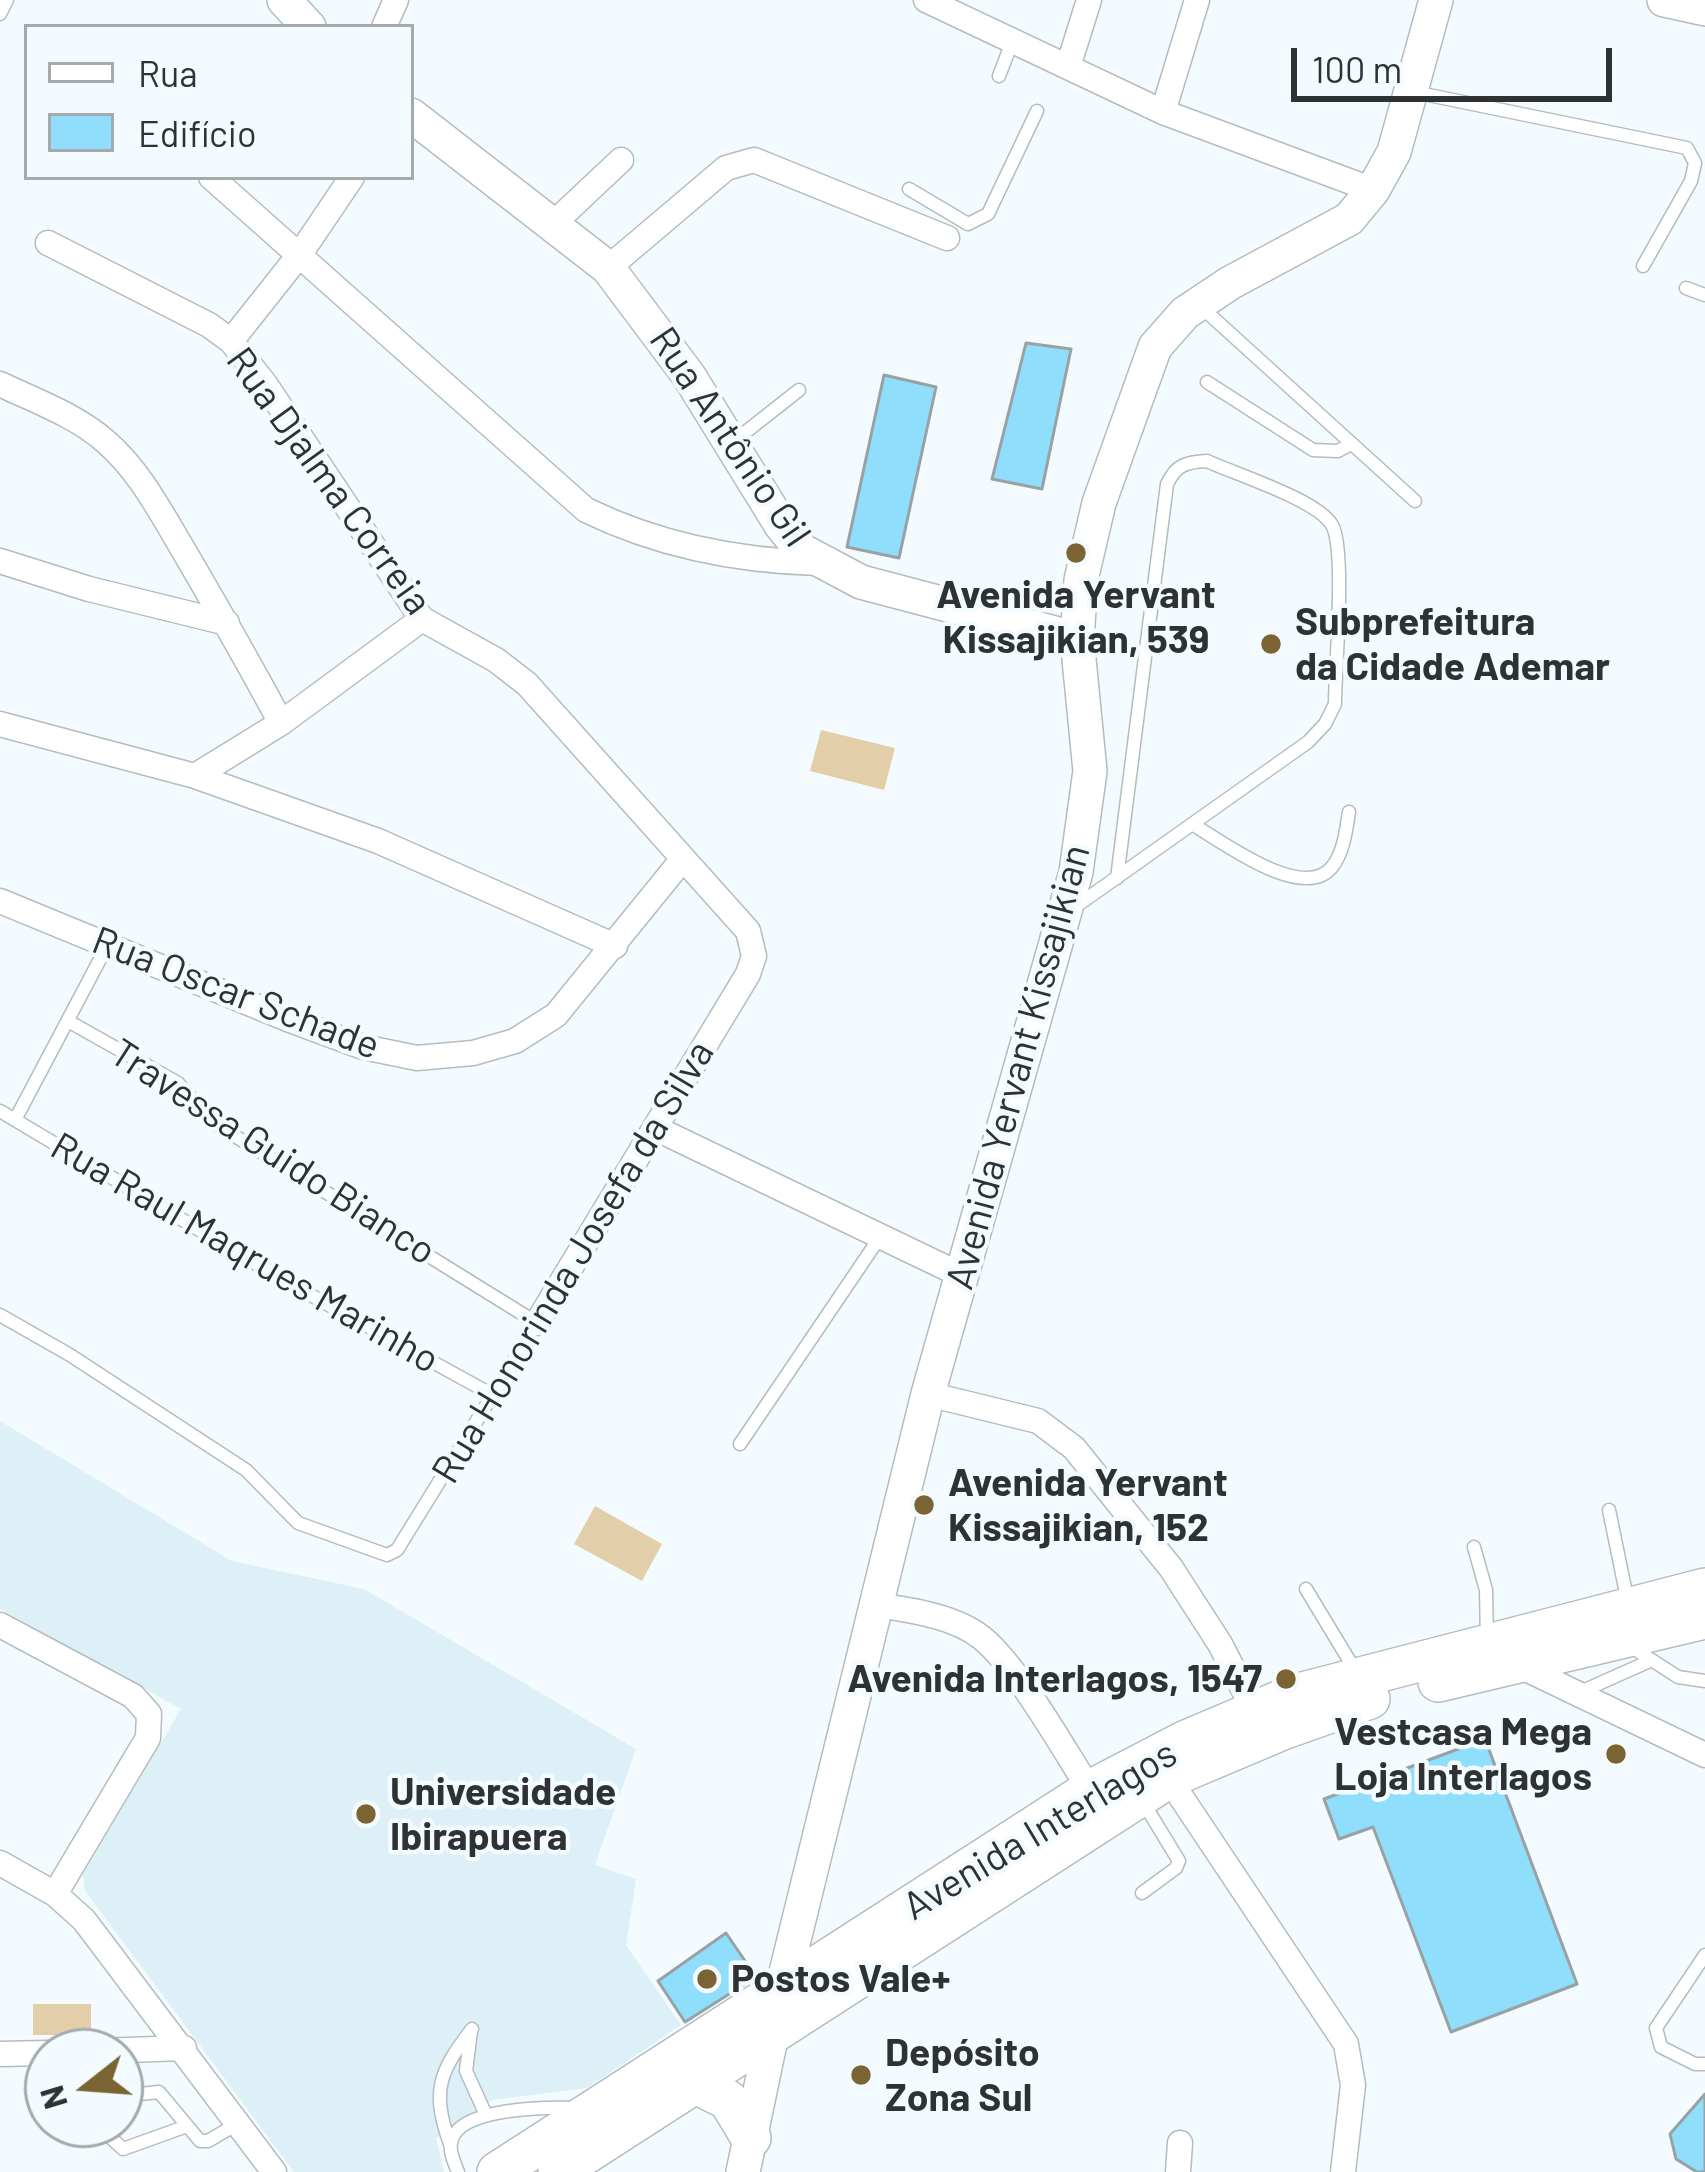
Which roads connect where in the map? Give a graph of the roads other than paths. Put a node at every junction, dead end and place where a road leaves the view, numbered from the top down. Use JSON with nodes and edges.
{"nodes":[{"id":1,"x":7,"y":0,"type":"edge"},
{"id":2,"x":284,"y":0,"type":"edge"},
{"id":3,"x":926,"y":0,"type":"edge"},
{"id":4,"x":1090,"y":0,"type":"edge"},
{"id":5,"x":1197,"y":0,"type":"edge"},
{"id":6,"x":1436,"y":0,"type":"edge"},
{"id":7,"x":1664,"y":0,"type":"edge"},
{"id":8,"x":1705,"y":9,"type":"edge"},
{"id":9,"x":0,"y":14,"type":"edge"},
{"id":10,"x":306,"y":24,"type":"edge"},
{"id":11,"x":1012,"y":41,"type":"junction"},
{"id":12,"x":1068,"y":67,"type":"junction"},
{"id":13,"x":999,"y":76,"type":"dead end"},
{"id":14,"x":1412,"y":92,"type":"junction"},
{"id":15,"x":1037,"y":112,"type":"dead end"},
{"id":16,"x":1163,"y":112,"type":"junction"},
{"id":17,"x":414,"y":117,"type":"edge"},
{"id":18,"x":621,"y":160,"type":"dead end"},
{"id":19,"x":214,"y":180,"type":"edge"},
{"id":20,"x":350,"y":180,"type":"edge"},
{"id":21,"x":909,"y":189,"type":"dead end"},
{"id":22,"x":1373,"y":190,"type":"junction"},
{"id":23,"x":553,"y":224,"type":"junction"},
{"id":24,"x":946,"y":238,"type":"dead end"},
{"id":25,"x":48,"y":243,"type":"dead end"},
{"id":26,"x":300,"y":254,"type":"junction"},
{"id":27,"x":1643,"y":266,"type":"dead end"},
{"id":28,"x":608,"y":268,"type":"junction"},
{"id":29,"x":1686,"y":288,"type":"dead end"},
{"id":30,"x":1705,"y":295,"type":"edge"},
{"id":31,"x":1198,"y":304,"type":"junction"},
{"id":32,"x":231,"y":341,"type":"junction"},
{"id":33,"x":1207,"y":382,"type":"dead end"},
{"id":34,"x":0,"y":384,"type":"edge"},
{"id":35,"x":799,"y":390,"type":"dead end"},
{"id":36,"x":732,"y":442,"type":"junction"},
{"id":37,"x":1351,"y":444,"type":"junction"},
{"id":38,"x":1415,"y":501,"type":"dead end"},
{"id":39,"x":0,"y":561,"type":"edge"},
{"id":40,"x":821,"y":563,"type":"junction"},
{"id":41,"x":422,"y":619,"type":"junction"},
{"id":42,"x":227,"y":623,"type":"junction"},
{"id":43,"x":1077,"y":639,"type":"junction"},
{"id":44,"x":281,"y":723,"type":"junction"},
{"id":45,"x":0,"y":724,"type":"edge"},
{"id":46,"x":195,"y":776,"type":"junction"},
{"id":47,"x":1348,"y":812,"type":"dead end"},
{"id":48,"x":1192,"y":824,"type":"junction"},
{"id":49,"x":682,"y":860,"type":"junction"},
{"id":50,"x":1117,"y":878,"type":"junction"},
{"id":51,"x":0,"y":901,"type":"edge"},
{"id":52,"x":1064,"y":914,"type":"junction"},
{"id":53,"x":107,"y":946,"type":"junction"},
{"id":54,"x":615,"y":946,"type":"junction"},
{"id":55,"x":748,"y":974,"type":"joint"},
{"id":56,"x":68,"y":1021,"type":"junction"},
{"id":57,"x":0,"y":1111,"type":"edge"},
{"id":58,"x":15,"y":1120,"type":"junction"},
{"id":59,"x":655,"y":1129,"type":"junction"},
{"id":60,"x":880,"y":1237,"type":"junction"},
{"id":61,"x":963,"y":1276,"type":"junction"},
{"id":62,"x":0,"y":1315,"type":"edge"},
{"id":63,"x":537,"y":1323,"type":"junction"},
{"id":64,"x":491,"y":1394,"type":"junction"},
{"id":65,"x":928,"y":1394,"type":"junction"},
{"id":66,"x":740,"y":1444,"type":"dead end"},
{"id":67,"x":1609,"y":1510,"type":"dead end"},
{"id":68,"x":1474,"y":1546,"type":"dead end"},
{"id":69,"x":1306,"y":1588,"type":"dead end"},
{"id":70,"x":1705,"y":1588,"type":"edge"},
{"id":71,"x":877,"y":1605,"type":"junction"},
{"id":72,"x":1705,"y":1619,"type":"edge"},
{"id":73,"x":0,"y":1625,"type":"edge"},
{"id":74,"x":1633,"y":1635,"type":"junction"},
{"id":75,"x":1502,"y":1653,"type":"junction"},
{"id":76,"x":1359,"y":1677,"type":"junction"},
{"id":77,"x":1705,"y":1681,"type":"edge"},
{"id":78,"x":1577,"y":1693,"type":"junction"},
{"id":79,"x":1254,"y":1710,"type":"junction"},
{"id":80,"x":1705,"y":1755,"type":"edge"},
{"id":81,"x":1154,"y":1777,"type":"junction"},
{"id":82,"x":1090,"y":1790,"type":"junction"},
{"id":83,"x":0,"y":1863,"type":"edge"},
{"id":84,"x":1142,"y":1892,"type":"dead end"},
{"id":85,"x":55,"y":1894,"type":"junction"},
{"id":86,"x":1705,"y":1955,"type":"edge"},
{"id":87,"x":783,"y":1989,"type":"junction"},
{"id":88,"x":772,"y":2034,"type":"junction"},
{"id":89,"x":184,"y":2048,"type":"junction"},
{"id":90,"x":144,"y":2049,"type":"edge"},
{"id":91,"x":1705,"y":2064,"type":"edge"},
{"id":92,"x":694,"y":2084,"type":"junction"},
{"id":93,"x":144,"y":2093,"type":"edge"},
{"id":94,"x":596,"y":2109,"type":"junction"},
{"id":95,"x":486,"y":2115,"type":"junction"},
{"id":96,"x":238,"y":2123,"type":"junction"},
{"id":97,"x":187,"y":2126,"type":"junction"},
{"id":98,"x":144,"y":2142,"type":"edge"},
{"id":99,"x":1180,"y":2143,"type":"dead end"},
{"id":100,"x":450,"y":2144,"type":"junction"},
{"id":101,"x":747,"y":2155,"type":"edge"},
{"id":102,"x":274,"y":2172,"type":"edge"},
{"id":103,"x":458,"y":2172,"type":"edge"},
{"id":104,"x":497,"y":2172,"type":"edge"},
{"id":105,"x":558,"y":2172,"type":"edge"},
{"id":106,"x":1178,"y":2172,"type":"edge"},
{"id":107,"x":1342,"y":2172,"type":"edge"}],
"edges":[{"from":1,"to":9,"type":"lane"},
{"from":2,"to":10,"type":"main road"},
{"from":3,"to":11,"type":"street"},
{"from":4,"to":12,"type":"street"},
{"from":5,"to":16,"type":"street"},
{"from":6,"to":14,"type":"main road","name":"Avenida Yervant Kissajikian"},
{"from":7,"to":8,"type":"main road"},
{"from":11,"to":12,"type":"street"},
{"from":11,"to":13,"type":"lane"},
{"from":12,"to":16,"type":"street"},
{"from":14,"to":22,"type":"main road","name":"Avenida Yervant Kissajikian"},
{"from":14,"to":27,"type":"lane"},
{"from":15,"to":21,"type":"lane"},
{"from":16,"to":22,"type":"street"},
{"from":17,"to":23,"type":"main road","name":"Rua Antônio Gil"},
{"from":18,"to":23,"type":"street"},
{"from":19,"to":26,"type":"street"},
{"from":20,"to":26,"type":"street"},
{"from":22,"to":31,"type":"main road","name":"Avenida Yervant Kissajikian"},
{"from":23,"to":28,"type":"main road","name":"Rua Antônio Gil"},
{"from":24,"to":28,"type":"street"},
{"from":25,"to":32,"type":"street","name":"Rua Djalma Correia"},
{"from":26,"to":32,"type":"street"},
{"from":26,"to":40,"type":"street"},
{"from":28,"to":36,"type":"main road","name":"Rua Antônio Gil"},
{"from":29,"to":30,"type":"lane"},
{"from":31,"to":37,"type":"lane"},
{"from":31,"to":43,"type":"main road","name":"Avenida Yervant Kissajikian"},
{"from":32,"to":41,"type":"street","name":"Rua Djalma Correia"},
{"from":33,"to":37,"type":"lane"},
{"from":34,"to":42,"type":"street"},
{"from":35,"to":36,"type":"lane"},
{"from":36,"to":40,"type":"main road","name":"Rua Antônio Gil"},
{"from":37,"to":38,"type":"lane"},
{"from":39,"to":42,"type":"street"},
{"from":40,"to":43,"type":"main road","name":"Rua Antônio Gil"},
{"from":41,"to":44,"type":"street"},
{"from":41,"to":49,"type":"street","name":"Rua Djalma Correia"},
{"from":42,"to":44,"type":"street"},
{"from":43,"to":52,"type":"main road","name":"Avenida Yervant Kissajikian"},
{"from":44,"to":46,"type":"street"},
{"from":45,"to":46,"type":"street"},
{"from":46,"to":54,"type":"street"},
{"from":47,"to":48,"type":"lane"},
{"from":48,"to":50,"type":"lane"},
{"from":48,"to":50,"type":"lane"},
{"from":49,"to":54,"type":"street","name":"Rua Oscar Schade"},
{"from":49,"to":55,"type":"street","name":"Rua Djalma Correia"},
{"from":50,"to":52,"type":"lane"},
{"from":51,"to":53,"type":"street","name":"Rua Oscar Schade"},
{"from":52,"to":61,"type":"main road","name":"Avenida Yervant Kissajikian"},
{"from":53,"to":54,"type":"street","name":"Rua Oscar Schade"},
{"from":53,"to":56,"type":"lane"},
{"from":55,"to":59,"type":"street","name":"Rua Honorinda Josefa da Silva"},
{"from":56,"to":58,"type":"lane"},
{"from":56,"to":63,"type":"lane","name":"Travessa Guido Bianco"},
{"from":57,"to":58,"type":"lane","name":"Rua Raul Maqrues Marinho"},
{"from":58,"to":64,"type":"lane","name":"Rua Raul Maqrues Marinho"},
{"from":59,"to":60,"type":"street"},
{"from":59,"to":63,"type":"street","name":"Rua Honorinda Josefa da Silva"},
{"from":60,"to":61,"type":"street"},
{"from":60,"to":66,"type":"lane"},
{"from":61,"to":65,"type":"main road","name":"Avenida Yervant Kissajikian"},
{"from":62,"to":64,"type":"lane","name":"Rua Honorinda Josefa da Silva"},
{"from":63,"to":64,"type":"lane","name":"Rua Honorinda Josefa da Silva"},
{"from":65,"to":71,"type":"main road","name":"Avenida Yervant Kissajikian"},
{"from":65,"to":79,"type":"street"},
{"from":67,"to":74,"type":"lane"},
{"from":68,"to":75,"type":"lane"},
{"from":69,"to":76,"type":"lane"},
{"from":70,"to":74,"type":"main road","name":"Avenida Interlagos"},
{"from":71,"to":82,"type":"street"},
{"from":71,"to":87,"type":"main road","name":"Avenida Yervant Kissajikian"},
{"from":72,"to":74,"type":"main road","name":"Avenida Interlagos"},
{"from":73,"to":85,"type":"street"},
{"from":74,"to":75,"type":"main road","name":"Avenida Interlagos"},
{"from":74,"to":77,"type":"lane"},
{"from":74,"to":78,"type":"lane"},
{"from":75,"to":76,"type":"main road","name":"Avenida Interlagos"},
{"from":75,"to":78,"type":"street"},
{"from":75,"to":81,"type":"main road","name":"Avenida Interlagos"},
{"from":76,"to":79,"type":"main road","name":"Avenida Interlagos"},
{"from":78,"to":80,"type":"street"},
{"from":79,"to":81,"type":"main road","name":"Avenida Interlagos"},
{"from":81,"to":82,"type":"main road","name":"Avenida Interlagos"},
{"from":81,"to":84,"type":"lane"},
{"from":81,"to":88,"type":"main road","name":"Avenida Interlagos"},
{"from":81,"to":107,"type":"street"},
{"from":82,"to":87,"type":"main road","name":"Avenida Interlagos"},
{"from":83,"to":85,"type":"street"},
{"from":85,"to":89,"type":"street"},
{"from":86,"to":91,"type":"lane"},
{"from":87,"to":88,"type":"main road","name":"Avenida Yervant Kissajikian"},
{"from":87,"to":94,"type":"main road","name":"Avenida Interlagos"},
{"from":88,"to":92,"type":"main road","name":"Avenida Interlagos"},
{"from":88,"to":101,"type":"main road","name":"Avenida Yervant Kissajikian"},
{"from":89,"to":90,"type":"street"},
{"from":89,"to":96,"type":"street"},
{"from":92,"to":101,"type":"main road"},
{"from":92,"to":105,"type":"main road","name":"Avenida Interlagos"},
{"from":93,"to":97,"type":"lane"},
{"from":94,"to":95,"type":"lane"},
{"from":94,"to":104,"type":"main road","name":"Avenida Interlagos"},
{"from":95,"to":100,"type":"lane"},
{"from":95,"to":100,"type":"lane"},
{"from":96,"to":97,"type":"lane"},
{"from":96,"to":102,"type":"street"},
{"from":97,"to":98,"type":"lane"},
{"from":99,"to":106,"type":"street"},
{"from":100,"to":103,"type":"lane"}]}
